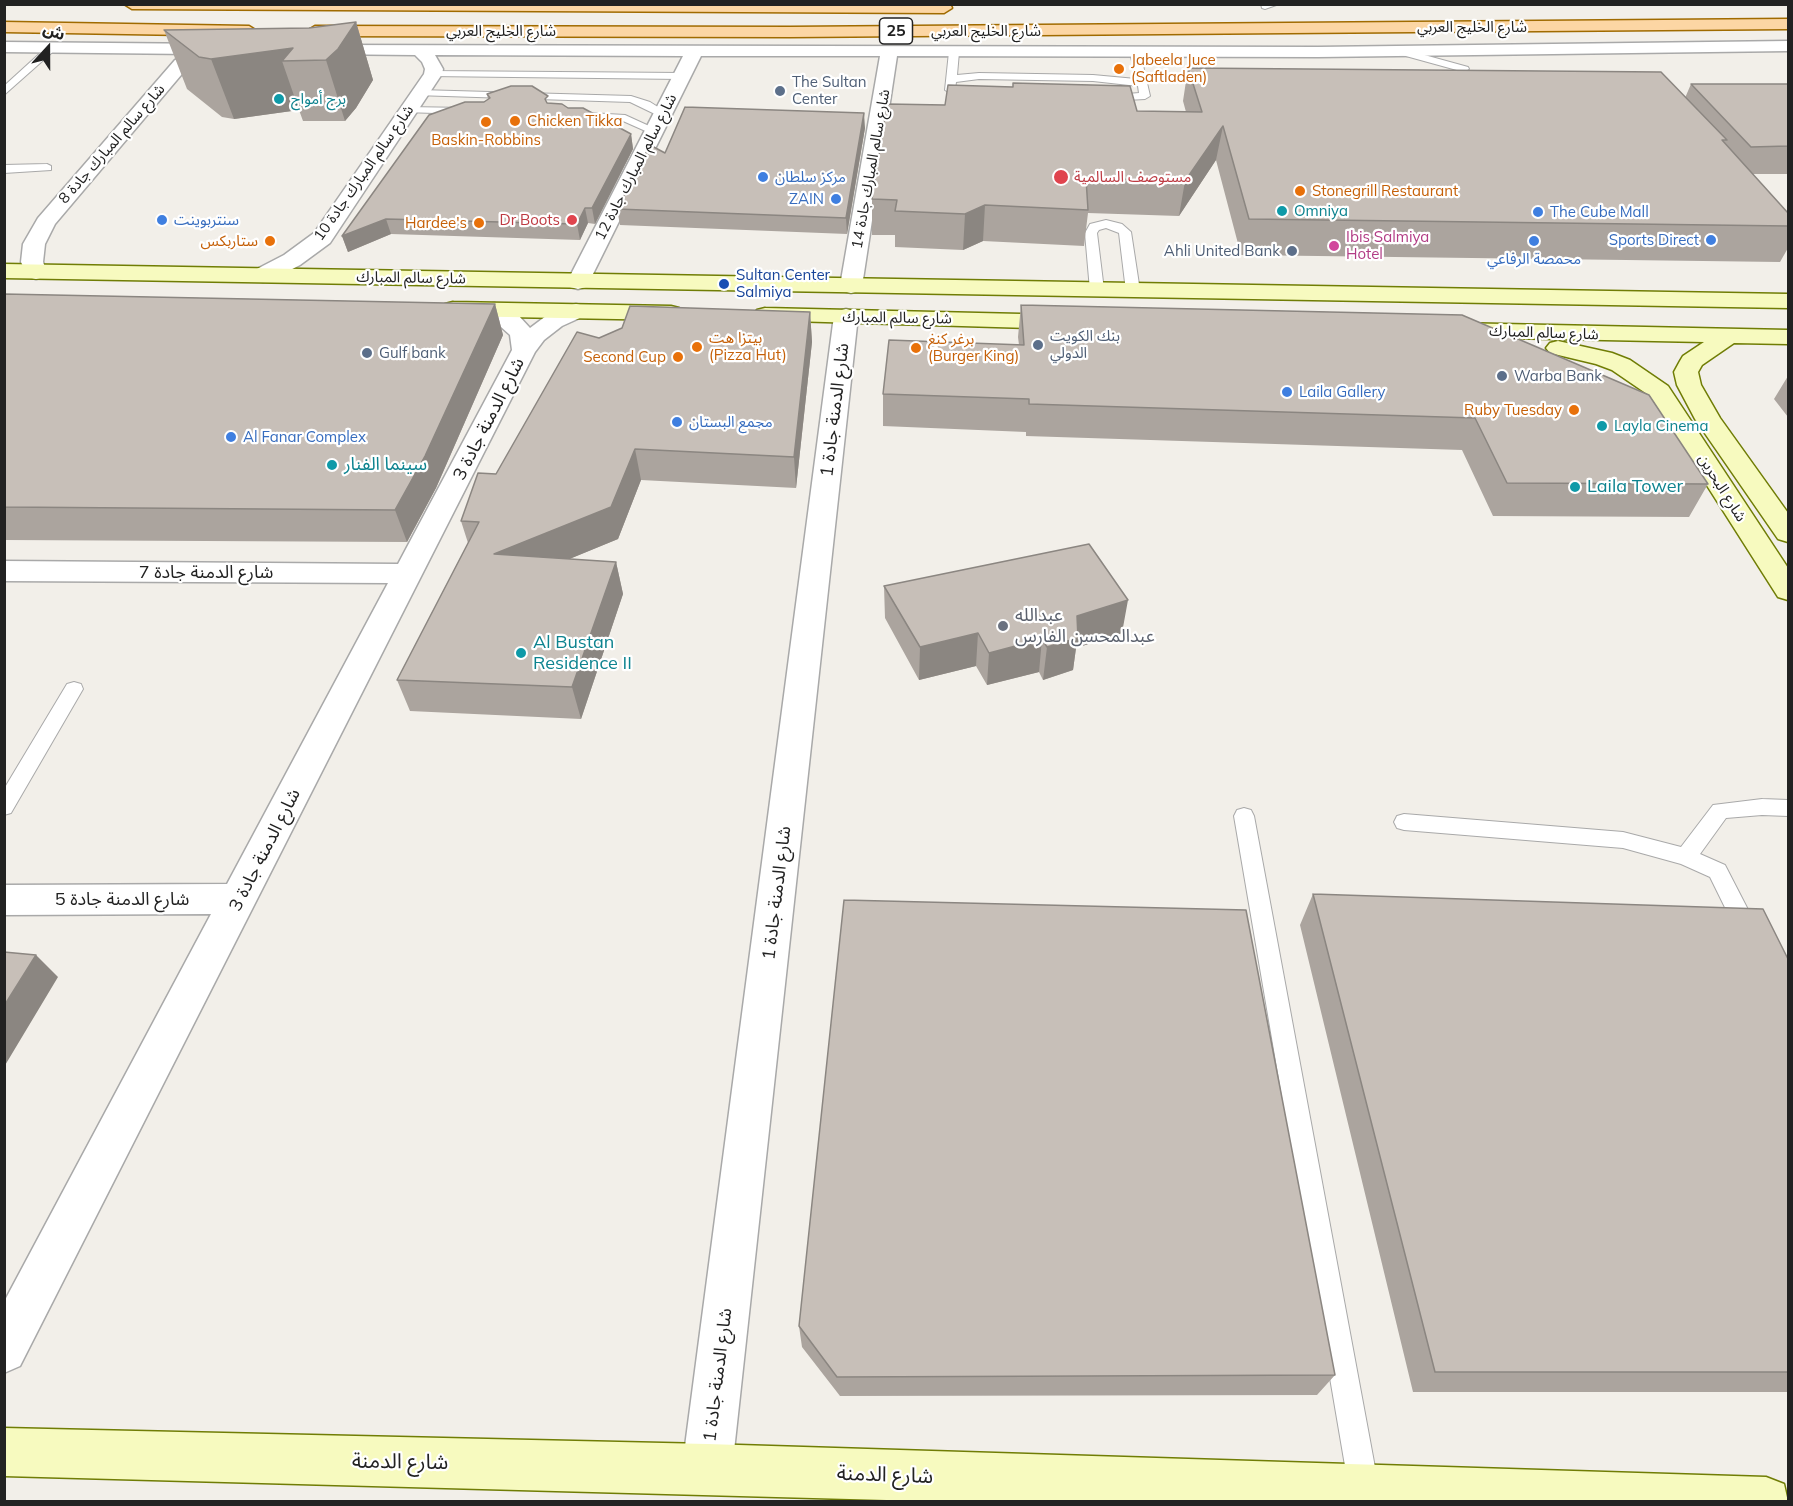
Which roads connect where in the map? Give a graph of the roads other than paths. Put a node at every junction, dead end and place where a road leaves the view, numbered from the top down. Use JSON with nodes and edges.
{"nodes":[{"id":1,"x":132,"y":4,"type":"edge"},
{"id":2,"x":494,"y":4,"type":"edge"},
{"id":3,"x":900,"y":4,"type":"edge"},
{"id":4,"x":1276,"y":5,"type":"edge"},
{"id":5,"x":1247,"y":6,"type":"edge"},
{"id":6,"x":476,"y":7,"type":"junction"},
{"id":7,"x":922,"y":8,"type":"junction"},
{"id":8,"x":955,"y":8,"type":"dead end"},
{"id":9,"x":1788,"y":24,"type":"edge"},
{"id":10,"x":1608,"y":26,"type":"junction"},
{"id":11,"x":4,"y":27,"type":"edge"},
{"id":12,"x":261,"y":31,"type":"edge"},
{"id":13,"x":929,"y":31,"type":"junction"},
{"id":14,"x":1788,"y":46,"type":"edge"},
{"id":15,"x":52,"y":48,"type":"junction"},
{"id":16,"x":1609,"y":48,"type":"junction"},
{"id":17,"x":6,"y":49,"type":"edge"},
{"id":18,"x":314,"y":50,"type":"joint"},
{"id":19,"x":1458,"y":50,"type":"junction"},
{"id":20,"x":1399,"y":51,"type":"junction"},
{"id":21,"x":422,"y":52,"type":"junction"},
{"id":22,"x":694,"y":52,"type":"junction"},
{"id":23,"x":889,"y":52,"type":"junction"},
{"id":24,"x":954,"y":52,"type":"junction"},
{"id":25,"x":1012,"y":52,"type":"junction"},
{"id":26,"x":1135,"y":52,"type":"junction"},
{"id":27,"x":1623,"y":63,"type":"dead end"},
{"id":28,"x":1464,"y":69,"type":"edge"},
{"id":29,"x":433,"y":74,"type":"junction"},
{"id":30,"x":682,"y":76,"type":"junction"},
{"id":31,"x":951,"y":79,"type":"junction"},
{"id":32,"x":1142,"y":83,"type":"junction"},
{"id":33,"x":4,"y":92,"type":"edge"},
{"id":34,"x":419,"y":93,"type":"junction"},
{"id":35,"x":1145,"y":96,"type":"junction"},
{"id":36,"x":954,"y":97,"type":"edge"},
{"id":37,"x":1092,"y":98,"type":"edge"},
{"id":38,"x":407,"y":110,"type":"junction"},
{"id":39,"x":1132,"y":110,"type":"edge"},
{"id":40,"x":474,"y":112,"type":"edge"},
{"id":41,"x":556,"y":114,"type":"edge"},
{"id":42,"x":659,"y":122,"type":"junction"},
{"id":43,"x":47,"y":168,"type":"dead end"},
{"id":44,"x":4,"y":169,"type":"edge"},
{"id":45,"x":4,"y":271,"type":"edge"},
{"id":46,"x":36,"y":272,"type":"junction"},
{"id":47,"x":262,"y":275,"type":"junction"},
{"id":48,"x":578,"y":282,"type":"junction"},
{"id":49,"x":1097,"y":290,"type":"junction"},
{"id":50,"x":1133,"y":291,"type":"junction"},
{"id":51,"x":1468,"y":296,"type":"junction"},
{"id":52,"x":849,"y":301,"type":"junction"},
{"id":53,"x":1788,"y":301,"type":"edge"},
{"id":54,"x":436,"y":309,"type":"edge"},
{"id":55,"x":494,"y":310,"type":"junction"},
{"id":56,"x":576,"y":311,"type":"junction"},
{"id":57,"x":694,"y":313,"type":"edge"},
{"id":58,"x":741,"y":314,"type":"edge"},
{"id":59,"x":1082,"y":322,"type":"edge"},
{"id":60,"x":1486,"y":331,"type":"junction"},
{"id":61,"x":1788,"y":337,"type":"edge"},
{"id":62,"x":1726,"y":338,"type":"junction"},
{"id":63,"x":524,"y":350,"type":"junction"},
{"id":64,"x":1663,"y":370,"type":"junction"},
{"id":65,"x":1788,"y":533,"type":"edge"},
{"id":66,"x":4,"y":571,"type":"edge"},
{"id":67,"x":408,"y":574,"type":"junction"},
{"id":68,"x":1788,"y":590,"type":"edge"},
{"id":69,"x":74,"y":689,"type":"dead end"},
{"id":70,"x":4,"y":807,"type":"edge"},
{"id":71,"x":1788,"y":808,"type":"edge"},
{"id":72,"x":1244,"y":816,"type":"dead end"},
{"id":73,"x":1404,"y":822,"type":"dead end"},
{"id":74,"x":1686,"y":857,"type":"junction"},
{"id":75,"x":239,"y":899,"type":"junction"},
{"id":76,"x":4,"y":900,"type":"edge"},
{"id":77,"x":1758,"y":953,"type":"edge"},
{"id":78,"x":4,"y":1350,"type":"edge"},
{"id":79,"x":6,"y":1456,"type":"edge"},
{"id":80,"x":706,"y":1469,"type":"junction"},
{"id":81,"x":1364,"y":1489,"type":"junction"},
{"id":82,"x":1766,"y":1502,"type":"edge"}],
"edges":[{"from":1,"to":6,"type":"main road","name":"شارع الخليج العربي","number":"25"},
{"from":2,"to":6,"type":"lane"},
{"from":3,"to":7,"type":"lane"},
{"from":4,"to":5,"type":"main road"},
{"from":6,"to":7,"type":"main road","name":"شارع الخليج العربي","number":"25"},
{"from":7,"to":8,"type":"main road","name":"شارع الخليج العربي","number":"25"},
{"from":9,"to":10,"type":"main road","name":"شارع الخليج العربي","number":"25"},
{"from":10,"to":13,"type":"main road","name":"شارع الخليج العربي","number":"25"},
{"from":10,"to":19,"type":"main road"},
{"from":11,"to":12,"type":"main road"},
{"from":13,"to":18,"type":"main road","name":"شارع الخليج العربي","number":"25"},
{"from":13,"to":25,"type":"main road"},
{"from":14,"to":16,"type":"street"},
{"from":15,"to":17,"type":"street"},
{"from":15,"to":33,"type":"lane"},
{"from":15,"to":46,"type":"street","name":"شارع سالم المبارك جادة 8"},
{"from":16,"to":19,"type":"street"},
{"from":16,"to":27,"type":"street"},
{"from":18,"to":21,"type":"street"},
{"from":19,"to":20,"type":"street"},
{"from":20,"to":26,"type":"street"},
{"from":20,"to":28,"type":"lane"},
{"from":21,"to":22,"type":"street"},
{"from":21,"to":29,"type":"street"},
{"from":22,"to":23,"type":"street"},
{"from":22,"to":30,"type":"street","name":"شارع سالم المبارك جادة 12"},
{"from":23,"to":24,"type":"street"},
{"from":23,"to":52,"type":"street","name":"شارع سالم المبارك جادة 14"},
{"from":24,"to":25,"type":"street"},
{"from":24,"to":31,"type":"lane"},
{"from":25,"to":26,"type":"street"},
{"from":26,"to":32,"type":"lane"},
{"from":29,"to":30,"type":"lane"},
{"from":29,"to":34,"type":"street","name":"شارع سالم المبارك جادة 10"},
{"from":30,"to":42,"type":"street","name":"شارع سالم المبارك جادة 12"},
{"from":31,"to":32,"type":"lane"},
{"from":31,"to":36,"type":"lane"},
{"from":32,"to":35,"type":"lane"},
{"from":34,"to":38,"type":"street","name":"شارع سالم المبارك جادة 10"},
{"from":34,"to":42,"type":"lane"},
{"from":35,"to":37,"type":"lane"},
{"from":35,"to":39,"type":"lane"},
{"from":38,"to":40,"type":"lane"},
{"from":38,"to":47,"type":"street","name":"شارع سالم المبارك جادة 10"},
{"from":41,"to":42,"type":"lane"},
{"from":42,"to":48,"type":"street","name":"شارع سالم المبارك جادة 12"},
{"from":43,"to":44,"type":"lane"},
{"from":45,"to":46,"type":"main road","name":"شارع سالم المبارك"},
{"from":46,"to":47,"type":"main road","name":"شارع سالم المبارك"},
{"from":47,"to":48,"type":"main road","name":"شارع سالم المبارك"},
{"from":48,"to":52,"type":"main road","name":"شارع سالم المبارك"},
{"from":49,"to":50,"type":"main road","name":"شارع سالم المبارك"},
{"from":49,"to":50,"type":"lane"},
{"from":49,"to":52,"type":"main road","name":"شارع سالم المبارك"},
{"from":50,"to":51,"type":"main road","name":"شارع سالم المبارك"},
{"from":51,"to":53,"type":"main road","name":"شارع سالم المبارك"},
{"from":51,"to":60,"type":"main road","name":"شارع سالم المبارك"},
{"from":52,"to":58,"type":"main road","name":"شارع سالم المبارك"},
{"from":52,"to":59,"type":"main road","name":"شارع سالم المبارك"},
{"from":52,"to":80,"type":"street","name":"شارع الدمنة جادة 1"},
{"from":54,"to":55,"type":"main road","name":"شارع سالم المبارك"},
{"from":55,"to":56,"type":"main road","name":"شارع سالم المبارك"},
{"from":55,"to":63,"type":"street","name":"شارع الدمنة جادة 3"},
{"from":56,"to":57,"type":"main road","name":"شارع سالم المبارك"},
{"from":56,"to":63,"type":"street","name":"شارع الدمنة جادة 3"},
{"from":60,"to":62,"type":"main road","name":"شارع سالم المبارك"},
{"from":60,"to":64,"type":"main road","name":"شارع البحرين"},
{"from":61,"to":62,"type":"main road","name":"شارع سالم المبارك"},
{"from":62,"to":64,"type":"main road"},
{"from":63,"to":67,"type":"street","name":"شارع الدمنة جادة 3"},
{"from":64,"to":65,"type":"main road","name":"شارع البحرين"},
{"from":64,"to":68,"type":"main road","name":"شارع البحرين"},
{"from":66,"to":67,"type":"street","name":"شارع الدمنة جادة 7"},
{"from":67,"to":75,"type":"street","name":"شارع الدمنة جادة 3"},
{"from":69,"to":70,"type":"lane"},
{"from":71,"to":74,"type":"lane"},
{"from":72,"to":81,"type":"lane"},
{"from":73,"to":74,"type":"lane"},
{"from":74,"to":77,"type":"lane"},
{"from":75,"to":76,"type":"street","name":"شارع الدمنة جادة 5"},
{"from":75,"to":78,"type":"street","name":"شارع الدمنة جادة 3"},
{"from":79,"to":80,"type":"main road","name":"شارع الدمنة"},
{"from":80,"to":81,"type":"main road","name":"شارع الدمنة"},
{"from":81,"to":82,"type":"main road","name":"شارع الدمنة"}]}
